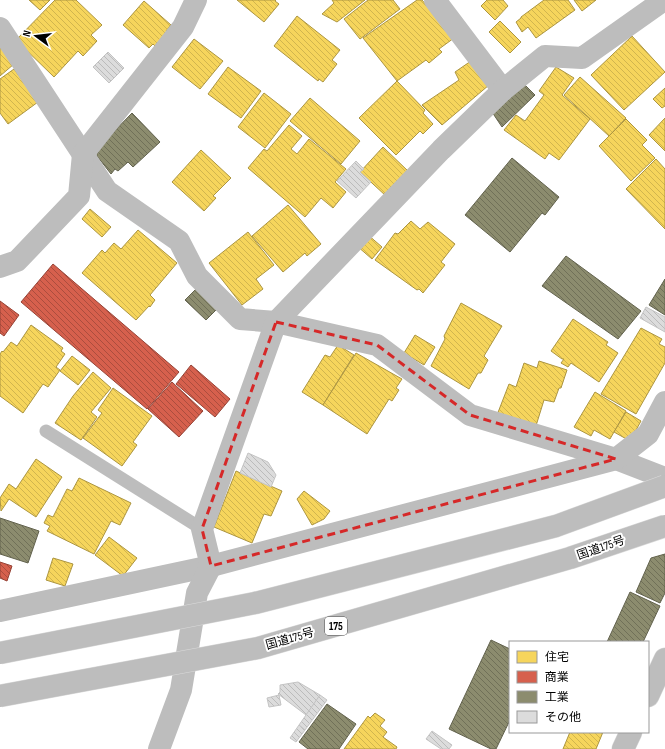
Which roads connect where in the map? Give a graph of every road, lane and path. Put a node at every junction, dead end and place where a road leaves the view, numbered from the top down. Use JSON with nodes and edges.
{"nodes":[{"id":1,"x":196,"y":0,"type":"edge"},
{"id":2,"x":435,"y":0,"type":"edge"},
{"id":3,"x":664,"y":0,"type":"edge"},
{"id":4,"x":0,"y":28,"type":"edge"},
{"id":5,"x":503,"y":90,"type":"junction"},
{"id":6,"x":84,"y":154,"type":"junction"},
{"id":7,"x":0,"y":267,"type":"edge"},
{"id":8,"x":276,"y":322,"type":"junction"},
{"id":9,"x":665,"y":402,"type":"edge"},
{"id":10,"x":46,"y":431,"type":"dead end"},
{"id":11,"x":616,"y":459,"type":"junction"},
{"id":12,"x":665,"y":478,"type":"edge"},
{"id":13,"x":665,"y":486,"type":"edge"},
{"id":14,"x":665,"y":526,"type":"edge"},
{"id":15,"x":202,"y":529,"type":"junction"},
{"id":16,"x":211,"y":566,"type":"junction"},
{"id":17,"x":0,"y":611,"type":"edge"},
{"id":18,"x":0,"y":653,"type":"edge"},
{"id":19,"x":665,"y":659,"type":"edge"},
{"id":20,"x":649,"y":694,"type":"edge"},
{"id":21,"x":0,"y":696,"type":"edge"},
{"id":22,"x":631,"y":733,"type":"edge"},
{"id":23,"x":159,"y":749,"type":"edge"},
{"id":24,"x":623,"y":749,"type":"edge"}],
"edges":[{"from":1,"to":6,"type":"main road"},
{"from":2,"to":5,"type":"main road"},
{"from":3,"to":5,"type":"main road"},
{"from":4,"to":6,"type":"main road"},
{"from":5,"to":8,"type":"main road"},
{"from":6,"to":7,"type":"main road"},
{"from":6,"to":8,"type":"main road"},
{"from":8,"to":11,"type":"main road"},
{"from":8,"to":15,"type":"main road"},
{"from":9,"to":11,"type":"main road"},
{"from":10,"to":15,"type":"lane"},
{"from":11,"to":12,"type":"main road"},
{"from":11,"to":16,"type":"main road"},
{"from":13,"to":18,"type":"main road","bridge":true},
{"from":14,"to":21,"type":"main road","name":"国道175号","number":"175","bridge":true},
{"from":15,"to":16,"type":"main road"},
{"from":16,"to":17,"type":"main road"},
{"from":16,"to":23,"type":"main road"},
{"from":19,"to":20,"type":"main road"},
{"from":22,"to":24,"type":"main road"}]}
